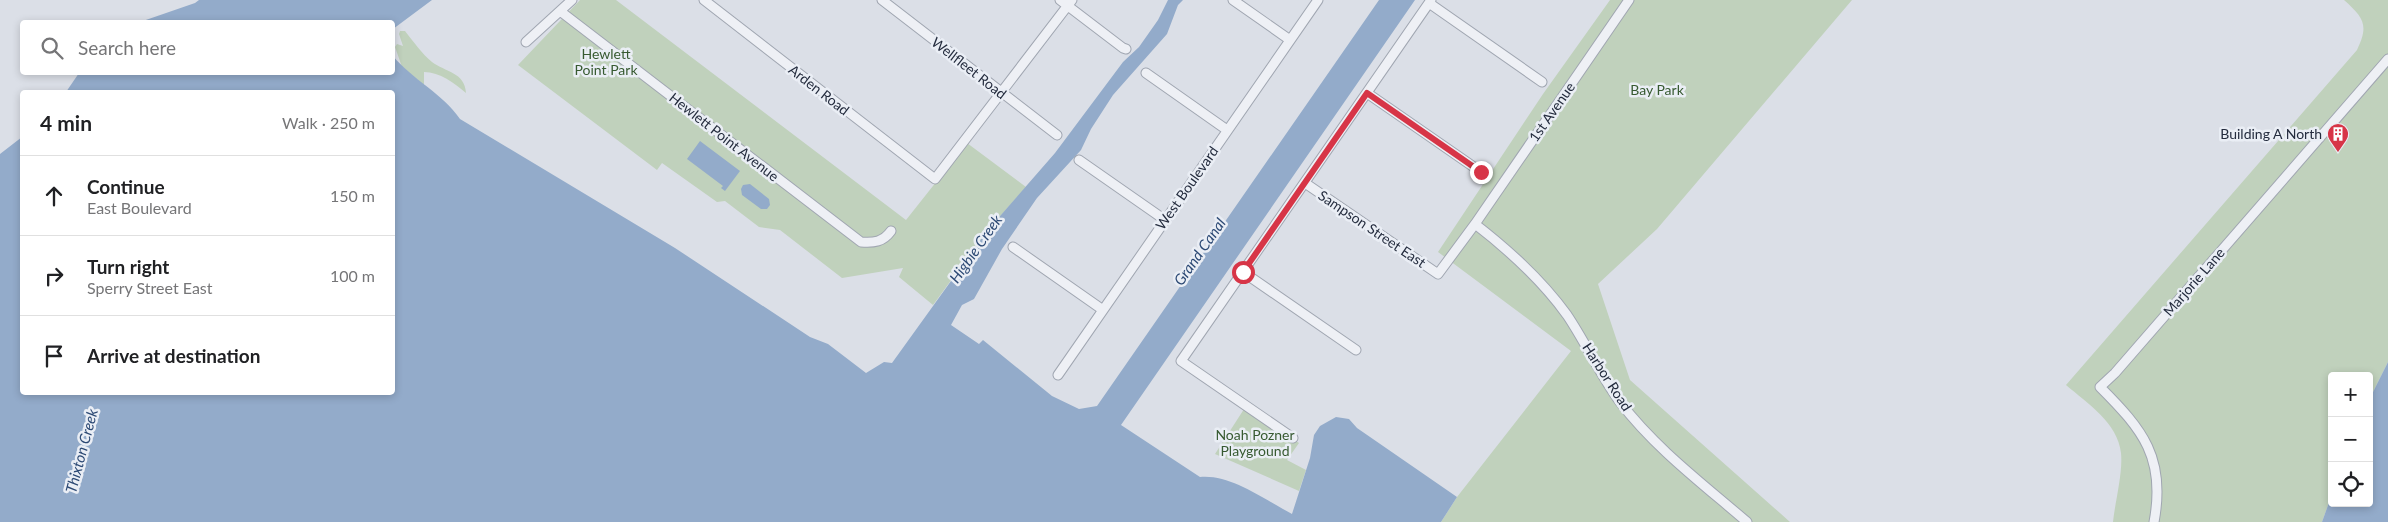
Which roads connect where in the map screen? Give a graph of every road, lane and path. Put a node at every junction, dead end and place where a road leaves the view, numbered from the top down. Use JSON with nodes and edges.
{"nodes":[{"id":1,"x":572,"y":0,"type":"edge"},
{"id":2,"x":704,"y":0,"type":"edge"},
{"id":3,"x":882,"y":0,"type":"edge"},
{"id":4,"x":1233,"y":0,"type":"edge"},
{"id":5,"x":1318,"y":0,"type":"edge"},
{"id":6,"x":1630,"y":0,"type":"edge"},
{"id":7,"x":1430,"y":1,"type":"edge"},
{"id":8,"x":1066,"y":2,"type":"edge"},
{"id":9,"x":560,"y":11,"type":"junction"},
{"id":10,"x":1290,"y":40,"type":"junction"},
{"id":11,"x":526,"y":42,"type":"dead end"},
{"id":12,"x":1126,"y":49,"type":"dead end"},
{"id":13,"x":2388,"y":59,"type":"edge"},
{"id":14,"x":1146,"y":73,"type":"dead end"},
{"id":15,"x":1542,"y":82,"type":"dead end"},
{"id":16,"x":1000,"y":92,"type":"junction"},
{"id":17,"x":1367,"y":93,"type":"junction"},
{"id":18,"x":1227,"y":130,"type":"junction"},
{"id":19,"x":1057,"y":136,"type":"dead end"},
{"id":20,"x":1079,"y":160,"type":"dead end"},
{"id":21,"x":1481,"y":172,"type":"dead end"},
{"id":22,"x":1305,"y":183,"type":"junction"},
{"id":23,"x":1165,"y":220,"type":"junction"},
{"id":24,"x":1476,"y":224,"type":"junction"},
{"id":25,"x":891,"y":231,"type":"dead end"},
{"id":26,"x":1013,"y":247,"type":"dead end"},
{"id":27,"x":1243,"y":272,"type":"junction"},
{"id":28,"x":1103,"y":310,"type":"junction"},
{"id":29,"x":1356,"y":350,"type":"dead end"},
{"id":30,"x":1058,"y":376,"type":"dead end"},
{"id":31,"x":1293,"y":438,"type":"dead end"},
{"id":32,"x":1747,"y":522,"type":"edge"},
{"id":33,"x":2154,"y":522,"type":"edge"}],
"edges":[{"from":1,"to":9,"type":"street"},
{"from":2,"to":16,"type":"street","name":"Arden Road"},
{"from":3,"to":16,"type":"street","name":"Wellfleet Road"},
{"from":4,"to":10,"type":"street"},
{"from":5,"to":10,"type":"street","name":"West Boulevard"},
{"from":6,"to":24,"type":"street","name":"1st Avenue"},
{"from":7,"to":15,"type":"street"},
{"from":7,"to":17,"type":"street"},
{"from":8,"to":12,"type":"street"},
{"from":8,"to":16,"type":"street"},
{"from":9,"to":11,"type":"street"},
{"from":9,"to":25,"type":"street","name":"Hewlett Point Avenue"},
{"from":10,"to":18,"type":"street","name":"West Boulevard"},
{"from":13,"to":33,"type":"street","name":"Marjorie Lane"},
{"from":14,"to":18,"type":"street"},
{"from":16,"to":19,"type":"street","name":"Wellfleet Road"},
{"from":17,"to":21,"type":"street"},
{"from":17,"to":22,"type":"street"},
{"from":18,"to":23,"type":"street","name":"West Boulevard"},
{"from":20,"to":23,"type":"street"},
{"from":22,"to":24,"type":"street","name":"Sampson Street East"},
{"from":22,"to":27,"type":"street"},
{"from":23,"to":28,"type":"street","name":"West Boulevard"},
{"from":24,"to":32,"type":"street","name":"Harbor Road"},
{"from":26,"to":28,"type":"street"},
{"from":27,"to":29,"type":"street"},
{"from":27,"to":31,"type":"street"},
{"from":28,"to":30,"type":"street","name":"West Boulevard"}]}
